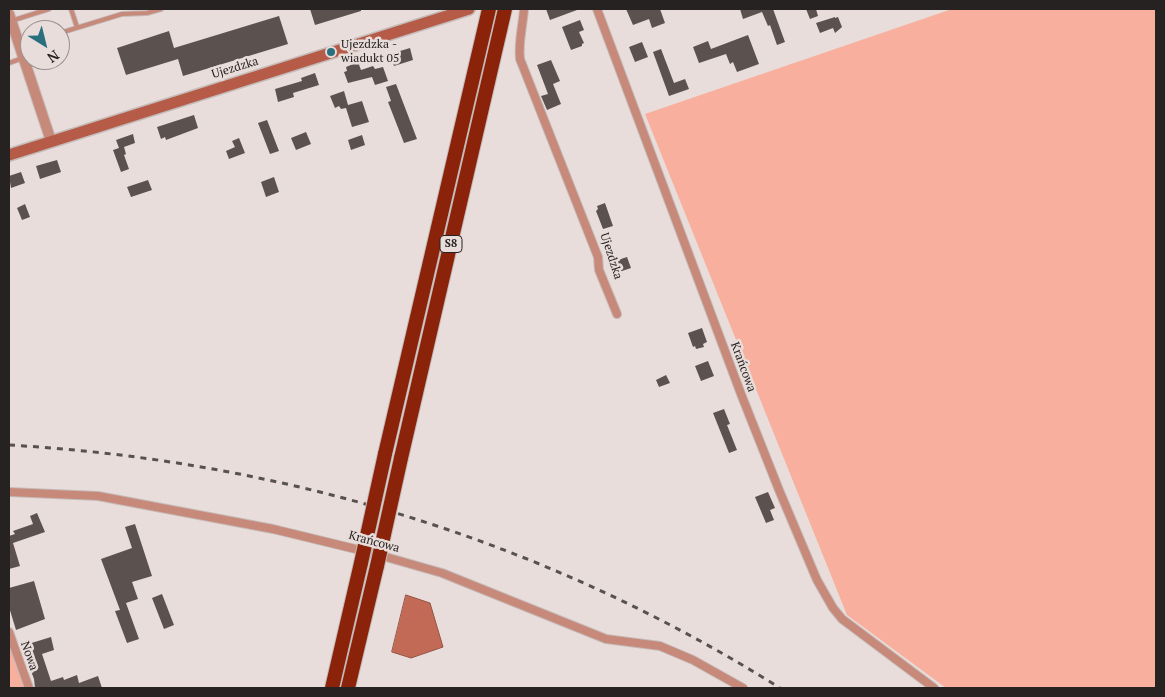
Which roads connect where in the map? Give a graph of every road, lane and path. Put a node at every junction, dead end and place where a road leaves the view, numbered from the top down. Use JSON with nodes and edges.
{"nodes":[{"id":1,"x":49,"y":9,"type":"edge"},
{"id":2,"x":71,"y":9,"type":"edge"},
{"id":3,"x":161,"y":9,"type":"edge"},
{"id":4,"x":469,"y":9,"type":"edge"},
{"id":5,"x":489,"y":9,"type":"edge"},
{"id":6,"x":505,"y":9,"type":"edge"},
{"id":7,"x":524,"y":9,"type":"edge"},
{"id":8,"x":597,"y":9,"type":"edge"},
{"id":9,"x":10,"y":17,"type":"edge"},
{"id":10,"x":77,"y":28,"type":"junction"},
{"id":11,"x":70,"y":30,"type":"edge"},
{"id":12,"x":19,"y":46,"type":"joint"},
{"id":13,"x":20,"y":49,"type":"edge"},
{"id":14,"x":27,"y":70,"type":"edge"},
{"id":15,"x":50,"y":140,"type":"junction"},
{"id":16,"x":9,"y":154,"type":"edge"},
{"id":17,"x":617,"y":314,"type":"dead end"},
{"id":18,"x":9,"y":492,"type":"edge"},
{"id":19,"x":9,"y":632,"type":"edge"},
{"id":20,"x":29,"y":688,"type":"edge"},
{"id":21,"x":332,"y":688,"type":"edge"},
{"id":22,"x":348,"y":688,"type":"edge"},
{"id":23,"x":743,"y":688,"type":"edge"},
{"id":24,"x":934,"y":688,"type":"edge"}],
"edges":[{"from":1,"to":9,"type":"lane"},
{"from":2,"to":10,"type":"lane"},
{"from":3,"to":10,"type":"lane"},
{"from":4,"to":15,"type":"main road","name":"Ujezdzka"},
{"from":5,"to":21,"type":"highway","number":"S8","bridge":true},
{"from":6,"to":22,"type":"highway","number":"S8","bridge":true},
{"from":7,"to":17,"type":"street","name":"Ujezdzka"},
{"from":8,"to":24,"type":"street","name":"Krańcowa"},
{"from":9,"to":12,"type":"street"},
{"from":10,"to":11,"type":"lane"},
{"from":12,"to":13,"type":"street"},
{"from":14,"to":15,"type":"street"},
{"from":15,"to":16,"type":"main road","name":"Ujezdzka"},
{"from":18,"to":23,"type":"street","name":"Krańcowa"},
{"from":19,"to":20,"type":"street","name":"Nowa"}]}
